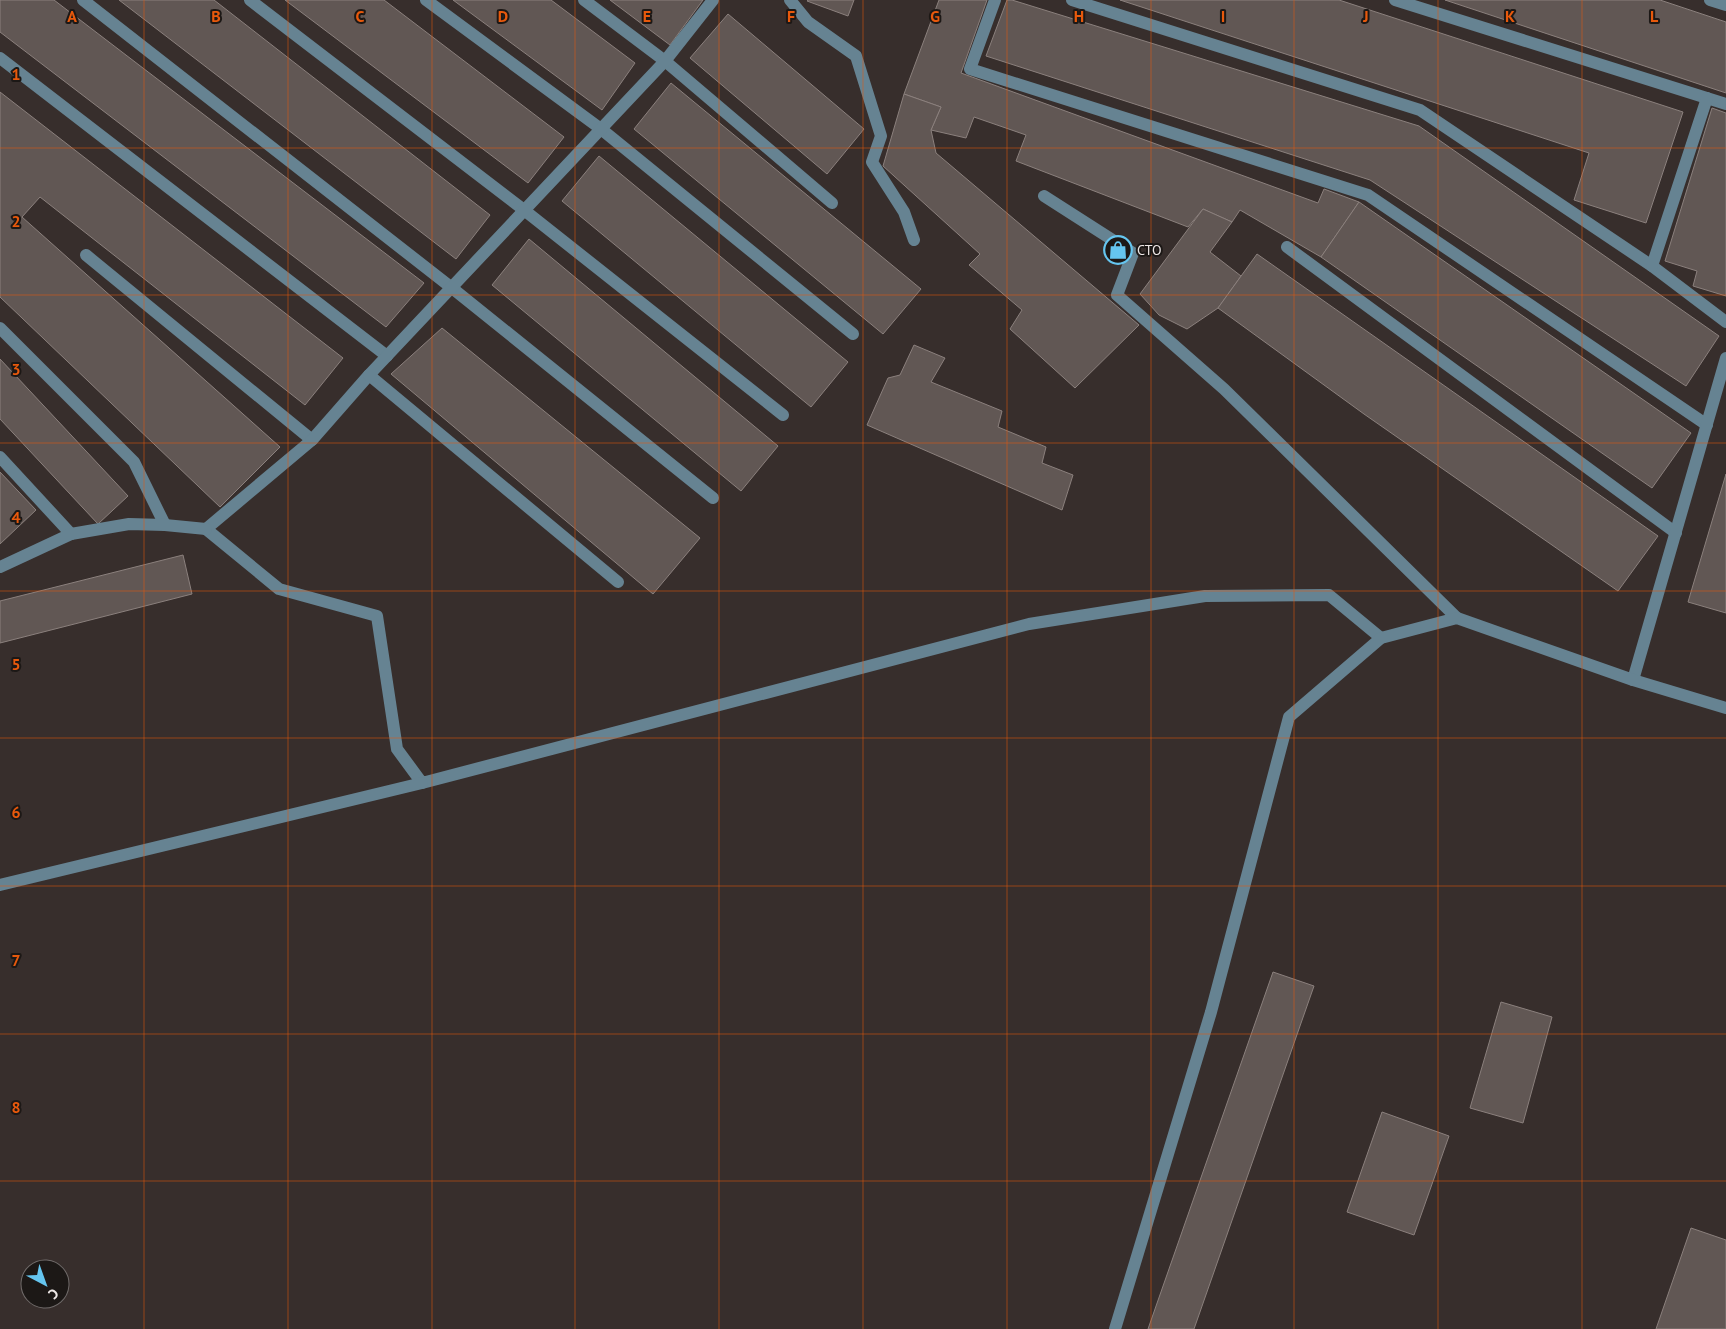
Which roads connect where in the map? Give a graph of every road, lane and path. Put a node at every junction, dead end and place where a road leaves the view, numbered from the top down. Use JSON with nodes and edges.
{"nodes":[{"id":1,"x":83,"y":0,"type":"edge"},
{"id":2,"x":250,"y":0,"type":"edge"},
{"id":3,"x":426,"y":0,"type":"edge"},
{"id":4,"x":584,"y":0,"type":"edge"},
{"id":5,"x":713,"y":0,"type":"edge"},
{"id":6,"x":790,"y":0,"type":"edge"},
{"id":7,"x":994,"y":0,"type":"edge"},
{"id":8,"x":1072,"y":0,"type":"edge"},
{"id":9,"x":1395,"y":0,"type":"edge"},
{"id":10,"x":1710,"y":0,"type":"edge"},
{"id":11,"x":1726,"y":5,"type":"edge"},
{"id":12,"x":0,"y":58,"type":"edge"},
{"id":13,"x":665,"y":61,"type":"junction"},
{"id":14,"x":1707,"y":98,"type":"junction"},
{"id":15,"x":1726,"y":104,"type":"edge"},
{"id":16,"x":600,"y":129,"type":"junction"},
{"id":17,"x":1044,"y":196,"type":"dead end"},
{"id":18,"x":832,"y":204,"type":"dead end"},
{"id":19,"x":524,"y":210,"type":"junction"},
{"id":20,"x":914,"y":240,"type":"dead end"},
{"id":21,"x":1287,"y":247,"type":"dead end"},
{"id":22,"x":86,"y":254,"type":"dead end"},
{"id":23,"x":1652,"y":266,"type":"junction"},
{"id":24,"x":452,"y":288,"type":"junction"},
{"id":25,"x":1726,"y":322,"type":"edge"},
{"id":26,"x":0,"y":328,"type":"edge"},
{"id":27,"x":853,"y":334,"type":"dead end"},
{"id":28,"x":387,"y":356,"type":"junction"},
{"id":29,"x":1726,"y":358,"type":"edge"},
{"id":30,"x":369,"y":376,"type":"junction"},
{"id":31,"x":783,"y":415,"type":"dead end"},
{"id":32,"x":1707,"y":424,"type":"junction"},
{"id":33,"x":312,"y":440,"type":"junction"},
{"id":34,"x":0,"y":458,"type":"edge"},
{"id":35,"x":713,"y":498,"type":"dead end"},
{"id":36,"x":165,"y":525,"type":"junction"},
{"id":37,"x":206,"y":529,"type":"junction"},
{"id":38,"x":1676,"y":533,"type":"junction"},
{"id":39,"x":71,"y":534,"type":"junction"},
{"id":40,"x":0,"y":567,"type":"edge"},
{"id":41,"x":618,"y":582,"type":"dead end"},
{"id":42,"x":1457,"y":618,"type":"junction"},
{"id":43,"x":1381,"y":638,"type":"junction"},
{"id":44,"x":1633,"y":680,"type":"junction"},
{"id":45,"x":1726,"y":708,"type":"edge"},
{"id":46,"x":422,"y":783,"type":"junction"},
{"id":47,"x":0,"y":886,"type":"edge"},
{"id":48,"x":1115,"y":1329,"type":"edge"}],
"edges":[{"from":1,"to":24,"type":"lane"},
{"from":2,"to":19,"type":"lane"},
{"from":3,"to":16,"type":"lane"},
{"from":4,"to":13,"type":"lane"},
{"from":5,"to":13,"type":"lane"},
{"from":6,"to":20,"type":"lane"},
{"from":7,"to":32,"type":"lane"},
{"from":8,"to":23,"type":"lane"},
{"from":9,"to":14,"type":"lane"},
{"from":10,"to":11,"type":"lane"},
{"from":12,"to":28,"type":"lane"},
{"from":13,"to":16,"type":"lane"},
{"from":13,"to":18,"type":"lane"},
{"from":14,"to":15,"type":"lane"},
{"from":14,"to":23,"type":"lane"},
{"from":16,"to":19,"type":"lane"},
{"from":16,"to":27,"type":"lane"},
{"from":17,"to":42,"type":"lane"},
{"from":19,"to":24,"type":"lane"},
{"from":19,"to":31,"type":"lane"},
{"from":21,"to":38,"type":"lane"},
{"from":22,"to":33,"type":"lane"},
{"from":23,"to":25,"type":"lane"},
{"from":24,"to":28,"type":"lane"},
{"from":24,"to":35,"type":"lane"},
{"from":26,"to":36,"type":"lane"},
{"from":28,"to":30,"type":"lane"},
{"from":29,"to":32,"type":"lane"},
{"from":30,"to":33,"type":"lane"},
{"from":30,"to":41,"type":"lane"},
{"from":32,"to":38,"type":"lane"},
{"from":33,"to":37,"type":"lane"},
{"from":34,"to":39,"type":"lane"},
{"from":36,"to":37,"type":"lane"},
{"from":36,"to":39,"type":"lane"},
{"from":37,"to":46,"type":"lane"},
{"from":38,"to":44,"type":"lane"},
{"from":39,"to":40,"type":"lane"},
{"from":42,"to":43,"type":"lane"},
{"from":42,"to":44,"type":"lane"},
{"from":43,"to":46,"type":"lane"},
{"from":43,"to":48,"type":"lane"},
{"from":44,"to":45,"type":"lane"},
{"from":46,"to":47,"type":"lane"}]}
